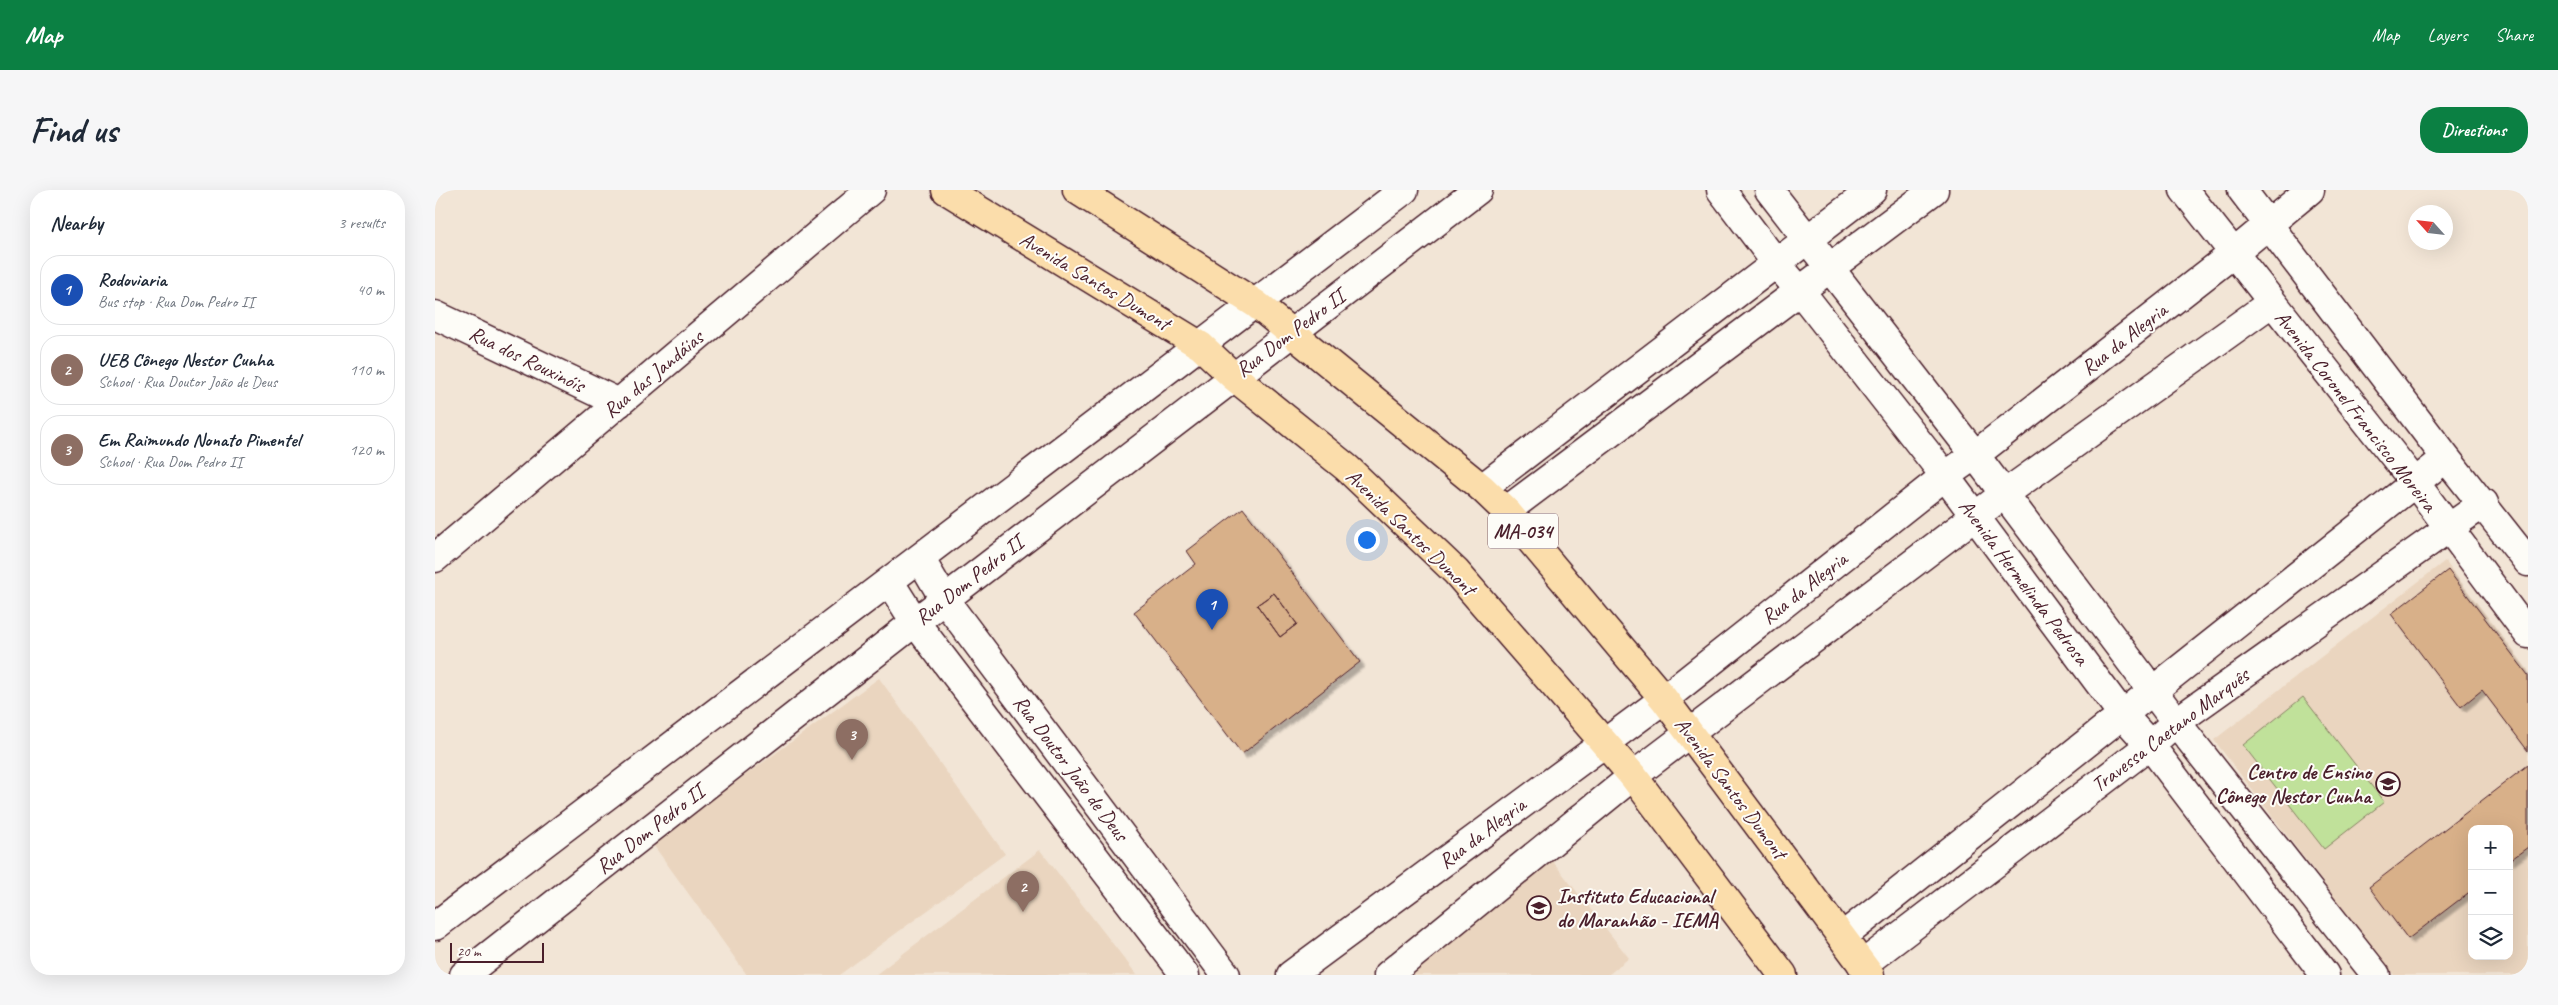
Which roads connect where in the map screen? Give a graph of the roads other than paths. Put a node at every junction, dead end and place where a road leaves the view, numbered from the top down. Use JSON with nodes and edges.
{"nodes":[{"id":1,"x":871,"y":190,"type":"edge"},
{"id":2,"x":946,"y":190,"type":"edge"},
{"id":3,"x":1077,"y":190,"type":"edge"},
{"id":4,"x":1404,"y":190,"type":"edge"},
{"id":5,"x":1478,"y":190,"type":"edge"},
{"id":6,"x":1721,"y":190,"type":"edge"},
{"id":7,"x":1769,"y":190,"type":"edge"},
{"id":8,"x":1872,"y":190,"type":"edge"},
{"id":9,"x":1934,"y":190,"type":"edge"},
{"id":10,"x":2184,"y":190,"type":"edge"},
{"id":11,"x":2242,"y":190,"type":"edge"},
{"id":12,"x":2310,"y":190,"type":"edge"},
{"id":13,"x":2269,"y":224,"type":"junction"},
{"id":14,"x":1808,"y":240,"type":"junction"},
{"id":15,"x":2234,"y":253,"type":"junction"},
{"id":16,"x":1777,"y":264,"type":"junction"},
{"id":17,"x":1830,"y":270,"type":"junction"},
{"id":18,"x":1801,"y":292,"type":"junction"},
{"id":19,"x":2271,"y":303,"type":"junction"},
{"id":20,"x":1256,"y":304,"type":"junction"},
{"id":21,"x":435,"y":315,"type":"edge"},
{"id":22,"x":1292,"y":333,"type":"junction"},
{"id":23,"x":1201,"y":346,"type":"junction"},
{"id":24,"x":1233,"y":376,"type":"junction"},
{"id":25,"x":619,"y":403,"type":"junction"},
{"id":26,"x":1975,"y":455,"type":"junction"},
{"id":27,"x":2446,"y":458,"type":"junction"},
{"id":28,"x":1945,"y":476,"type":"junction"},
{"id":29,"x":2416,"y":484,"type":"junction"},
{"id":30,"x":1482,"y":488,"type":"junction"},
{"id":31,"x":2003,"y":494,"type":"junction"},
{"id":32,"x":2484,"y":503,"type":"junction"},
{"id":33,"x":1506,"y":511,"type":"junction"},
{"id":34,"x":1975,"y":518,"type":"junction"},
{"id":35,"x":2448,"y":530,"type":"junction"},
{"id":36,"x":435,"y":558,"type":"edge"},
{"id":37,"x":920,"y":558,"type":"junction"},
{"id":38,"x":2528,"y":562,"type":"edge"},
{"id":39,"x":889,"y":581,"type":"junction"},
{"id":40,"x":944,"y":599,"type":"junction"},
{"id":41,"x":915,"y":622,"type":"junction"},
{"id":42,"x":2528,"y":634,"type":"edge"},
{"id":43,"x":2152,"y":689,"type":"junction"},
{"id":44,"x":1664,"y":699,"type":"junction"},
{"id":45,"x":2122,"y":714,"type":"junction"},
{"id":46,"x":2176,"y":722,"type":"junction"},
{"id":47,"x":1691,"y":733,"type":"junction"},
{"id":48,"x":1605,"y":742,"type":"junction"},
{"id":49,"x":2150,"y":745,"type":"junction"},
{"id":50,"x":1633,"y":776,"type":"junction"},
{"id":51,"x":435,"y":926,"type":"edge"},
{"id":52,"x":1842,"y":937,"type":"junction"},
{"id":53,"x":1866,"y":970,"type":"edge"},
{"id":54,"x":464,"y":975,"type":"edge"},
{"id":55,"x":1185,"y":975,"type":"edge"},
{"id":56,"x":1226,"y":975,"type":"edge"},
{"id":57,"x":1291,"y":975,"type":"edge"},
{"id":58,"x":1388,"y":975,"type":"edge"},
{"id":59,"x":1783,"y":975,"type":"edge"},
{"id":60,"x":2325,"y":975,"type":"edge"},
{"id":61,"x":2376,"y":975,"type":"edge"}],
"edges":[{"from":1,"to":25,"type":"street","name":"Rua das Jandáias"},
{"from":2,"to":23,"type":"main road","name":"Avenida Santos Dumont"},
{"from":3,"to":20,"type":"main road","name":"Avenida Santos Dumont","number":"MA-034"},
{"from":4,"to":20,"type":"street","name":"Rua Dom Pedro II"},
{"from":5,"to":22,"type":"street","name":"Rua Dom Pedro II"},
{"from":6,"to":16,"type":"street","name":"Avenida Hermelinda Pedrosa"},
{"from":7,"to":14,"type":"street"},
{"from":8,"to":14,"type":"street"},
{"from":9,"to":17,"type":"street"},
{"from":10,"to":15,"type":"street","name":"Avenida Coronel Francisco Moreira"},
{"from":11,"to":13,"type":"street","name":"Avenida Coronel Francisco Moreira"},
{"from":12,"to":13,"type":"street","name":"Rua da Alegria"},
{"from":13,"to":15,"type":"street","name":"Rua da Alegria"},
{"from":13,"to":27,"type":"street","name":"Avenida Coronel Francisco Moreira"},
{"from":14,"to":16,"type":"street"},
{"from":14,"to":17,"type":"street"},
{"from":15,"to":19,"type":"street","name":"Avenida Coronel Francisco Moreira"},
{"from":15,"to":26,"type":"street","name":"Rua da Alegria"},
{"from":16,"to":18,"type":"street","name":"Avenida Hermelinda Pedrosa"},
{"from":16,"to":30,"type":"street"},
{"from":17,"to":18,"type":"street"},
{"from":17,"to":26,"type":"street"},
{"from":18,"to":28,"type":"street","name":"Avenida Hermelinda Pedrosa"},
{"from":18,"to":33,"type":"street"},
{"from":19,"to":29,"type":"street","name":"Avenida Coronel Francisco Moreira"},
{"from":19,"to":31,"type":"street"},
{"from":20,"to":22,"type":"main road","name":"Avenida Santos Dumont","number":"MA-034"},
{"from":20,"to":23,"type":"street","name":"Rua Dom Pedro II"},
{"from":21,"to":25,"type":"street","name":"Rua dos Rouxinóis"},
{"from":22,"to":24,"type":"street","name":"Rua Dom Pedro II"},
{"from":22,"to":30,"type":"main road","name":"Avenida Santos Dumont","number":"MA-034"},
{"from":23,"to":24,"type":"main road","name":"Avenida Santos Dumont"},
{"from":23,"to":37,"type":"street","name":"Rua Dom Pedro II"},
{"from":24,"to":40,"type":"street","name":"Rua Dom Pedro II"},
{"from":24,"to":48,"type":"main road","name":"Avenida Santos Dumont"},
{"from":25,"to":36,"type":"street","name":"Rua das Jandáias"},
{"from":26,"to":28,"type":"street","name":"Rua da Alegria"},
{"from":26,"to":31,"type":"street"},
{"from":27,"to":29,"type":"street","name":"Travessa Caetano Marquês"},
{"from":27,"to":32,"type":"street","name":"Avenida Coronel Francisco Moreira"},
{"from":28,"to":34,"type":"street","name":"Avenida Hermelinda Pedrosa"},
{"from":28,"to":44,"type":"street","name":"Rua da Alegria"},
{"from":29,"to":35,"type":"street","name":"Avenida Coronel Francisco Moreira"},
{"from":29,"to":43,"type":"street","name":"Travessa Caetano Marquês"},
{"from":30,"to":33,"type":"main road","name":"Avenida Santos Dumont","number":"MA-034"},
{"from":31,"to":34,"type":"street"},
{"from":31,"to":43,"type":"street"},
{"from":32,"to":35,"type":"street","name":"Travessa Caetano Marquês"},
{"from":32,"to":38,"type":"street","name":"Avenida Coronel Francisco Moreira"},
{"from":33,"to":44,"type":"main road","name":"Avenida Santos Dumont","number":"MA-034"},
{"from":34,"to":45,"type":"street","name":"Avenida Hermelinda Pedrosa"},
{"from":34,"to":47,"type":"street"},
{"from":35,"to":42,"type":"street","name":"Avenida Coronel Francisco Moreira"},
{"from":35,"to":46,"type":"street","name":"Travessa Caetano Marquês"},
{"from":37,"to":39,"type":"street","name":"Rua Dom Pedro II"},
{"from":37,"to":40,"type":"street","name":"Rua Doutor João de Deus"},
{"from":39,"to":41,"type":"street","name":"Rua Doutor João de Deus"},
{"from":39,"to":51,"type":"street","name":"Rua Dom Pedro II"},
{"from":40,"to":41,"type":"street","name":"Rua Dom Pedro II"},
{"from":40,"to":56,"type":"street","name":"Rua Doutor João de Deus"},
{"from":41,"to":54,"type":"street","name":"Rua Dom Pedro II"},
{"from":41,"to":55,"type":"street","name":"Rua Doutor João de Deus"},
{"from":43,"to":45,"type":"street","name":"Travessa Caetano Marquês"},
{"from":43,"to":46,"type":"street"},
{"from":44,"to":47,"type":"main road","name":"Avenida Santos Dumont","number":"MA-034"},
{"from":44,"to":48,"type":"street","name":"Rua da Alegria"},
{"from":45,"to":49,"type":"street","name":"Avenida Hermelinda Pedrosa"},
{"from":45,"to":52,"type":"street","name":"Travessa Caetano Marquês"},
{"from":46,"to":49,"type":"street","name":"Travessa Caetano Marquês"},
{"from":46,"to":61,"type":"street"},
{"from":47,"to":50,"type":"street"},
{"from":47,"to":52,"type":"main road","name":"Avenida Santos Dumont","number":"MA-034"},
{"from":48,"to":50,"type":"main road","name":"Avenida Santos Dumont"},
{"from":48,"to":57,"type":"street","name":"Rua da Alegria"},
{"from":49,"to":53,"type":"street","name":"Travessa Caetano Marquês"},
{"from":49,"to":60,"type":"street","name":"Avenida Hermelinda Pedrosa"},
{"from":50,"to":58,"type":"street"},
{"from":50,"to":59,"type":"main road","name":"Avenida Santos Dumont"},
{"from":52,"to":53,"type":"main road","name":"Avenida Santos Dumont","number":"MA-034"}]}
